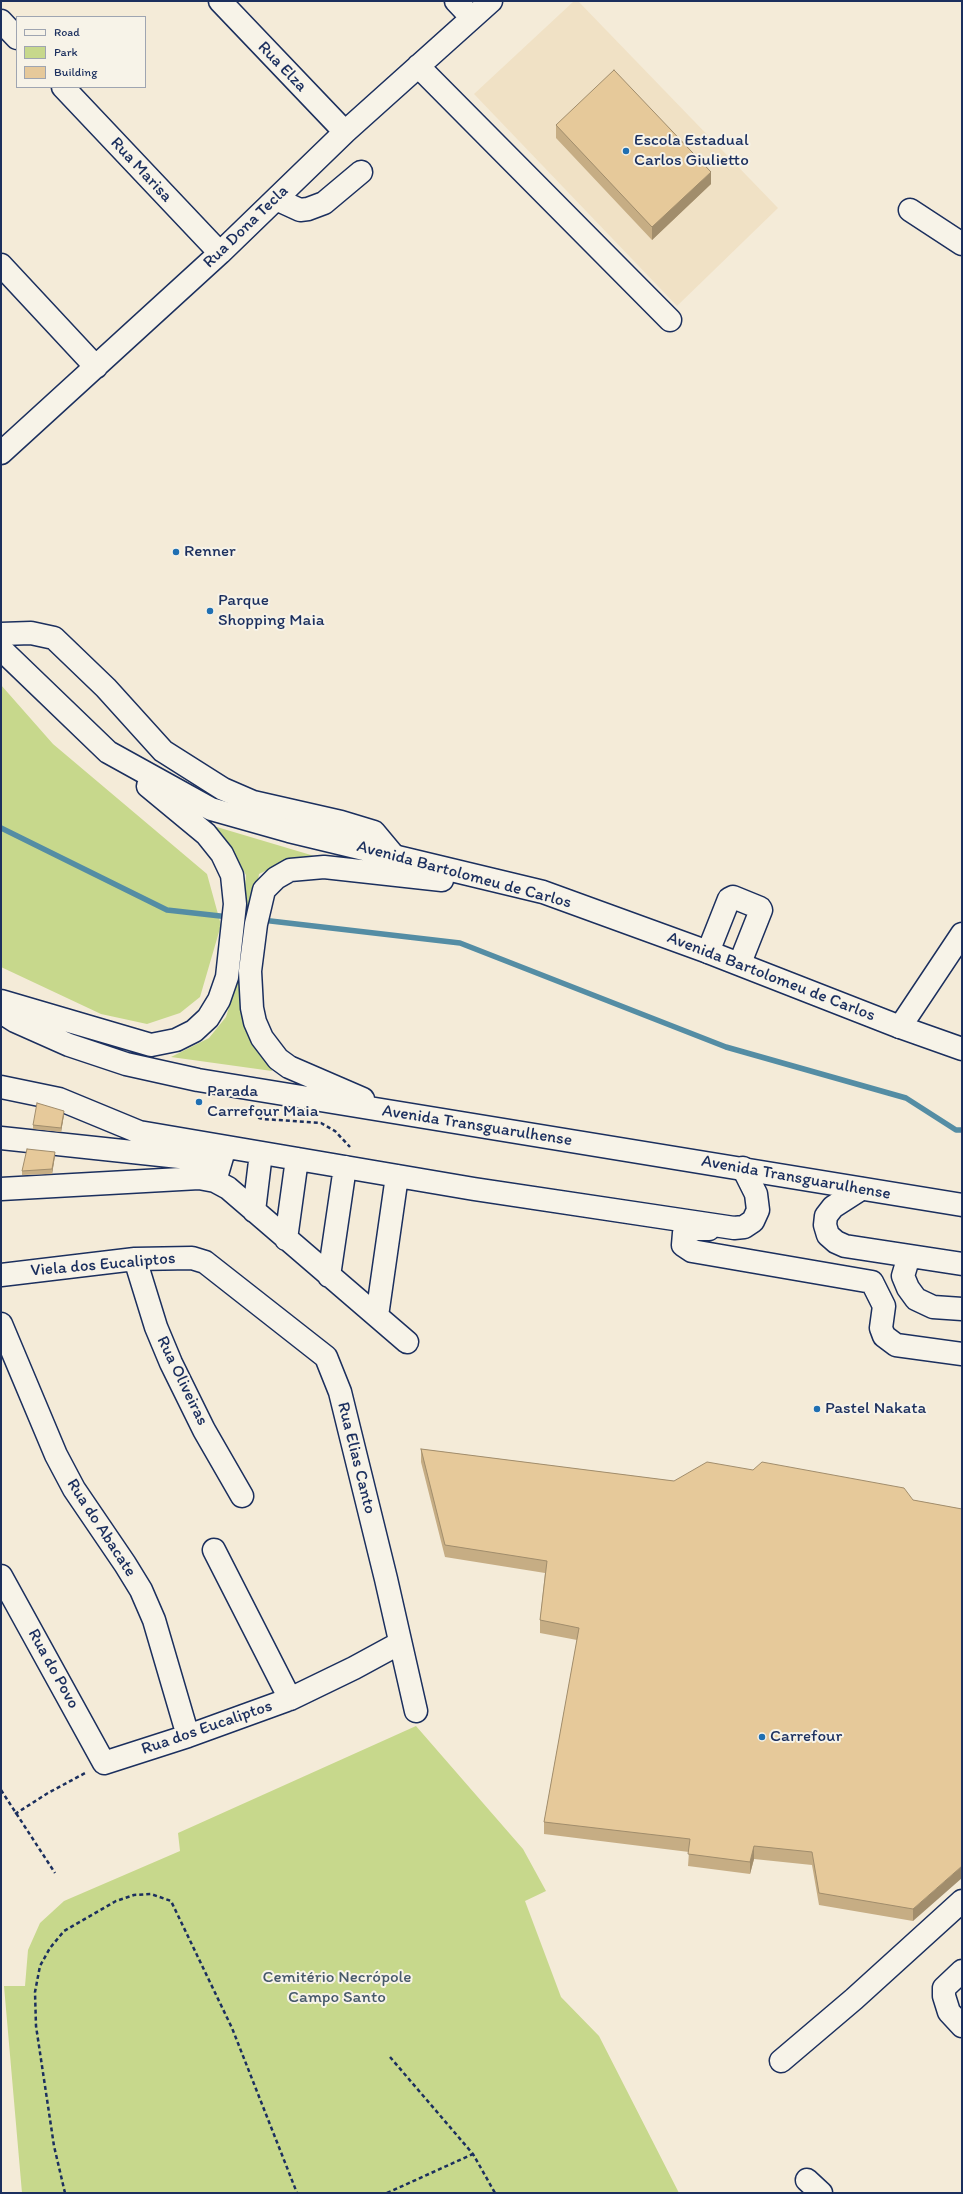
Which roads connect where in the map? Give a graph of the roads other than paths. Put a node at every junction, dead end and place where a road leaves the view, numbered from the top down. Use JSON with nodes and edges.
{"nodes":[{"id":1,"x":220,"y":1,"type":"edge"},
{"id":2,"x":456,"y":1,"type":"edge"},
{"id":3,"x":491,"y":1,"type":"edge"},
{"id":4,"x":472,"y":18,"type":"junction"},
{"id":5,"x":1,"y":21,"type":"edge"},
{"id":6,"x":16,"y":37,"type":"edge"},
{"id":7,"x":418,"y":66,"type":"junction"},
{"id":8,"x":64,"y":88,"type":"edge"},
{"id":9,"x":345,"y":132,"type":"junction"},
{"id":10,"x":361,"y":172,"type":"dead end"},
{"id":11,"x":276,"y":199,"type":"junction"},
{"id":12,"x":910,"y":210,"type":"dead end"},
{"id":13,"x":962,"y":244,"type":"edge"},
{"id":14,"x":220,"y":253,"type":"junction"},
{"id":15,"x":1,"y":265,"type":"edge"},
{"id":16,"x":670,"y":320,"type":"dead end"},
{"id":17,"x":96,"y":367,"type":"junction"},
{"id":18,"x":1,"y":453,"type":"edge"},
{"id":19,"x":1,"y":634,"type":"edge"},
{"id":20,"x":1,"y":649,"type":"edge"},
{"id":21,"x":108,"y":752,"type":"junction"},
{"id":22,"x":394,"y":856,"type":"junction"},
{"id":23,"x":543,"y":892,"type":"junction"},
{"id":24,"x":962,"y":934,"type":"edge"},
{"id":25,"x":708,"y":952,"type":"junction"},
{"id":26,"x":740,"y":964,"type":"junction"},
{"id":27,"x":1,"y":1001,"type":"edge"},
{"id":28,"x":1,"y":1012,"type":"edge"},
{"id":29,"x":900,"y":1027,"type":"junction"},
{"id":30,"x":962,"y":1049,"type":"edge"},
{"id":31,"x":1,"y":1087,"type":"edge"},
{"id":32,"x":444,"y":1121,"type":"junction"},
{"id":33,"x":1,"y":1138,"type":"edge"},
{"id":34,"x":225,"y":1147,"type":"junction"},
{"id":35,"x":261,"y":1153,"type":"junction"},
{"id":36,"x":349,"y":1158,"type":"junction"},
{"id":37,"x":297,"y":1159,"type":"junction"},
{"id":38,"x":743,"y":1168,"type":"junction"},
{"id":39,"x":397,"y":1176,"type":"junction"},
{"id":40,"x":214,"y":1181,"type":"junction"},
{"id":41,"x":1,"y":1188,"type":"edge"},
{"id":42,"x":861,"y":1189,"type":"junction"},
{"id":43,"x":962,"y":1205,"type":"edge"},
{"id":44,"x":254,"y":1211,"type":"junction"},
{"id":45,"x":734,"y":1228,"type":"junction"},
{"id":46,"x":286,"y":1239,"type":"junction"},
{"id":47,"x":909,"y":1256,"type":"junction"},
{"id":48,"x":135,"y":1259,"type":"junction"},
{"id":49,"x":205,"y":1262,"type":"joint"},
{"id":50,"x":962,"y":1264,"type":"edge"},
{"id":51,"x":1,"y":1275,"type":"edge"},
{"id":52,"x":329,"y":1276,"type":"junction"},
{"id":53,"x":962,"y":1309,"type":"edge"},
{"id":54,"x":377,"y":1316,"type":"junction"},
{"id":55,"x":1,"y":1324,"type":"edge"},
{"id":56,"x":407,"y":1342,"type":"dead end"},
{"id":57,"x":962,"y":1354,"type":"edge"},
{"id":58,"x":242,"y":1496,"type":"dead end"},
{"id":59,"x":214,"y":1550,"type":"dead end"},
{"id":60,"x":1,"y":1576,"type":"edge"},
{"id":61,"x":400,"y":1643,"type":"junction"},
{"id":62,"x":290,"y":1699,"type":"junction"},
{"id":63,"x":416,"y":1711,"type":"dead end"},
{"id":64,"x":188,"y":1736,"type":"junction"},
{"id":65,"x":104,"y":1763,"type":"joint"},
{"id":66,"x":962,"y":1901,"type":"edge"},
{"id":67,"x":962,"y":1971,"type":"edge"},
{"id":68,"x":962,"y":2026,"type":"edge"},
{"id":69,"x":781,"y":2061,"type":"dead end"}],
"edges":[{"from":1,"to":9,"type":"street","name":"Rua Elza"},
{"from":2,"to":4,"type":"street"},
{"from":3,"to":4,"type":"street","name":"Rua Dona Tecla"},
{"from":4,"to":7,"type":"street","name":"Rua Dona Tecla"},
{"from":5,"to":6,"type":"street"},
{"from":7,"to":9,"type":"street","name":"Rua Dona Tecla"},
{"from":7,"to":16,"type":"street"},
{"from":8,"to":14,"type":"street","name":"Rua Marisa"},
{"from":9,"to":11,"type":"street","name":"Rua Dona Tecla"},
{"from":10,"to":11,"type":"street"},
{"from":11,"to":14,"type":"street","name":"Rua Dona Tecla"},
{"from":12,"to":13,"type":"street"},
{"from":14,"to":17,"type":"street","name":"Rua Dona Tecla"},
{"from":15,"to":17,"type":"street"},
{"from":17,"to":18,"type":"street","name":"Rua Dona Tecla"},
{"from":19,"to":22,"type":"street"},
{"from":20,"to":21,"type":"street","name":"Avenida Bartolomeu de Carlos"},
{"from":21,"to":22,"type":"street","name":"Avenida Bartolomeu de Carlos"},
{"from":21,"to":27,"type":"street"},
{"from":22,"to":23,"type":"street","name":"Avenida Bartolomeu de Carlos"},
{"from":23,"to":25,"type":"street","name":"Avenida Bartolomeu de Carlos"},
{"from":23,"to":32,"type":"street"},
{"from":24,"to":29,"type":"street"},
{"from":25,"to":26,"type":"street","name":"Avenida Bartolomeu de Carlos"},
{"from":25,"to":26,"type":"street"},
{"from":26,"to":29,"type":"street","name":"Avenida Bartolomeu de Carlos"},
{"from":28,"to":32,"type":"street","name":"Avenida Transguarulhense"},
{"from":29,"to":30,"type":"street","name":"Avenida Bartolomeu de Carlos"},
{"from":31,"to":34,"type":"street"},
{"from":32,"to":38,"type":"street","name":"Avenida Transguarulhense"},
{"from":33,"to":34,"type":"street"},
{"from":34,"to":35,"type":"street"},
{"from":34,"to":40,"type":"street"},
{"from":35,"to":37,"type":"street"},
{"from":35,"to":44,"type":"street"},
{"from":36,"to":37,"type":"street"},
{"from":36,"to":39,"type":"street"},
{"from":36,"to":52,"type":"street"},
{"from":37,"to":46,"type":"street"},
{"from":38,"to":42,"type":"street","name":"Avenida Transguarulhense"},
{"from":38,"to":45,"type":"street"},
{"from":39,"to":45,"type":"street"},
{"from":39,"to":54,"type":"street"},
{"from":40,"to":41,"type":"street"},
{"from":40,"to":44,"type":"street"},
{"from":42,"to":43,"type":"street","name":"Avenida Transguarulhense"},
{"from":42,"to":47,"type":"street"},
{"from":44,"to":46,"type":"street"},
{"from":45,"to":57,"type":"street"},
{"from":46,"to":52,"type":"street"},
{"from":47,"to":50,"type":"street"},
{"from":47,"to":53,"type":"street"},
{"from":48,"to":49,"type":"street","name":"Viela dos Eucaliptos"},
{"from":48,"to":51,"type":"street","name":"Viela dos Eucaliptos"},
{"from":48,"to":58,"type":"street","name":"Rua Oliveiras"},
{"from":49,"to":61,"type":"street","name":"Rua Elias Canto"},
{"from":52,"to":54,"type":"street"},
{"from":54,"to":56,"type":"street"},
{"from":55,"to":64,"type":"street","name":"Rua do Abacate"},
{"from":59,"to":62,"type":"street"},
{"from":60,"to":65,"type":"street","name":"Rua do Povo"},
{"from":61,"to":62,"type":"street","name":"Rua dos Eucaliptos"},
{"from":61,"to":63,"type":"street","name":"Rua Elias Canto"},
{"from":62,"to":64,"type":"street","name":"Rua dos Eucaliptos"},
{"from":64,"to":65,"type":"street","name":"Rua dos Eucaliptos"},
{"from":66,"to":69,"type":"street"},
{"from":67,"to":68,"type":"street"}]}
